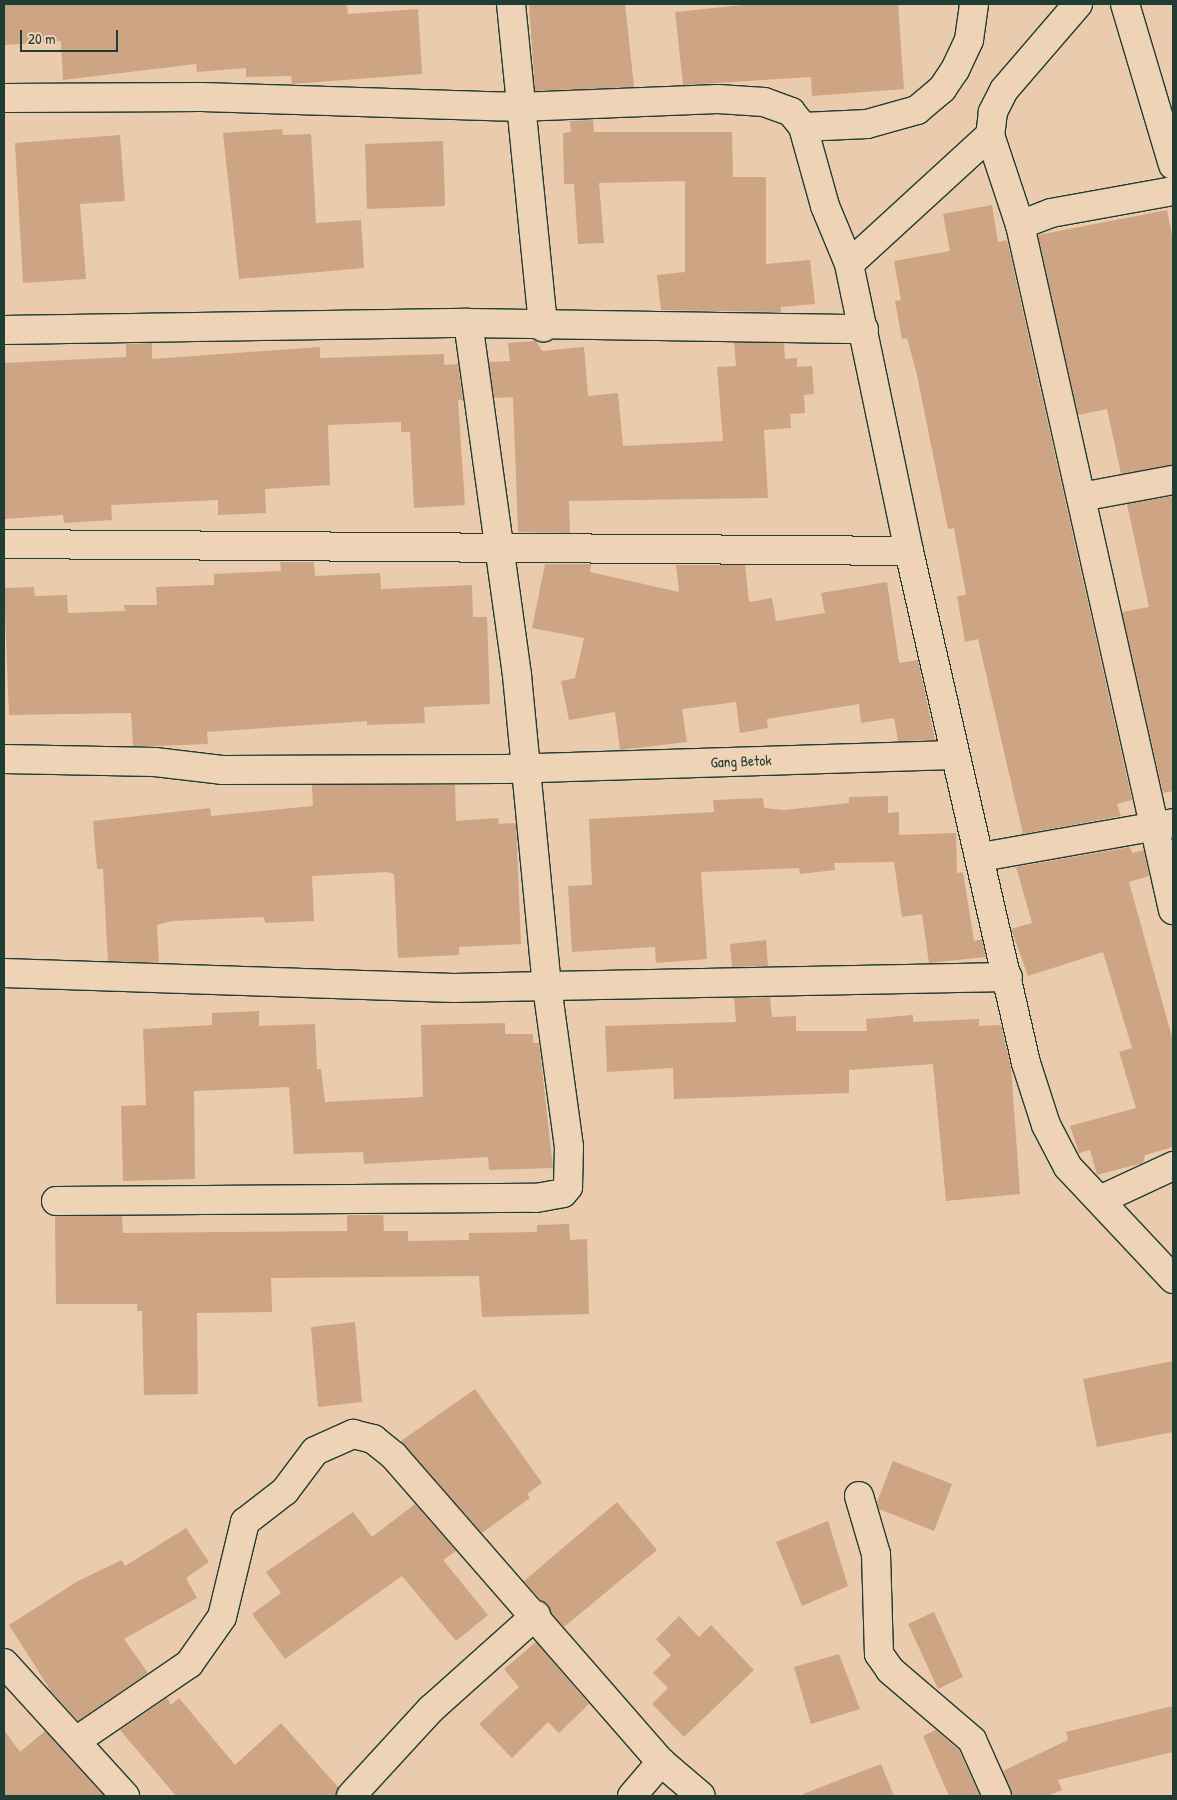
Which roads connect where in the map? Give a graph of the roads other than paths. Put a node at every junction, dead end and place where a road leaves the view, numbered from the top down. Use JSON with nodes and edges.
{"nodes":[{"id":1,"x":511,"y":4,"type":"edge"},
{"id":2,"x":974,"y":4,"type":"edge"},
{"id":3,"x":1078,"y":4,"type":"edge"},
{"id":4,"x":1125,"y":4,"type":"edge"},
{"id":5,"x":4,"y":98,"type":"edge"},
{"id":6,"x":519,"y":107,"type":"junction"},
{"id":7,"x":803,"y":127,"type":"junction"},
{"id":8,"x":990,"y":135,"type":"junction"},
{"id":9,"x":1173,"y":165,"type":"edge"},
{"id":10,"x":1173,"y":191,"type":"edge"},
{"id":11,"x":1020,"y":225,"type":"junction"},
{"id":12,"x":845,"y":252,"type":"junction"},
{"id":13,"x":468,"y":323,"type":"junction"},
{"id":14,"x":542,"y":327,"type":"junction"},
{"id":15,"x":864,"y":329,"type":"junction"},
{"id":16,"x":4,"y":330,"type":"edge"},
{"id":17,"x":1173,"y":480,"type":"edge"},
{"id":18,"x":1081,"y":497,"type":"junction"},
{"id":19,"x":4,"y":544,"type":"edge"},
{"id":20,"x":499,"y":548,"type":"junction"},
{"id":21,"x":909,"y":551,"type":"junction"},
{"id":22,"x":954,"y":755,"type":"junction"},
{"id":23,"x":4,"y":759,"type":"edge"},
{"id":24,"x":528,"y":768,"type":"junction"},
{"id":25,"x":1165,"y":824,"type":"edge"},
{"id":26,"x":981,"y":857,"type":"junction"},
{"id":27,"x":1173,"y":910,"type":"edge"},
{"id":28,"x":4,"y":973,"type":"edge"},
{"id":29,"x":1008,"y":977,"type":"junction"},
{"id":30,"x":547,"y":987,"type":"junction"},
{"id":31,"x":1173,"y":1166,"type":"edge"},
{"id":32,"x":1102,"y":1200,"type":"junction"},
{"id":33,"x":56,"y":1201,"type":"dead end"},
{"id":34,"x":1173,"y":1279,"type":"edge"},
{"id":35,"x":859,"y":1496,"type":"dead end"},
{"id":36,"x":536,"y":1615,"type":"junction"},
{"id":37,"x":4,"y":1663,"type":"edge"},
{"id":38,"x":76,"y":1741,"type":"junction"},
{"id":39,"x":661,"y":1762,"type":"junction"},
{"id":40,"x":125,"y":1796,"type":"edge"},
{"id":41,"x":351,"y":1796,"type":"edge"},
{"id":42,"x":632,"y":1796,"type":"edge"},
{"id":43,"x":702,"y":1796,"type":"edge"},
{"id":44,"x":997,"y":1796,"type":"edge"}],
"edges":[{"from":1,"to":6,"type":"street"},
{"from":2,"to":7,"type":"street"},
{"from":3,"to":8,"type":"street"},
{"from":4,"to":9,"type":"street"},
{"from":5,"to":6,"type":"street"},
{"from":6,"to":7,"type":"street"},
{"from":6,"to":14,"type":"street"},
{"from":7,"to":12,"type":"street"},
{"from":8,"to":11,"type":"street"},
{"from":8,"to":12,"type":"street"},
{"from":10,"to":11,"type":"street"},
{"from":11,"to":18,"type":"street"},
{"from":12,"to":15,"type":"street"},
{"from":13,"to":14,"type":"street"},
{"from":13,"to":16,"type":"street"},
{"from":13,"to":20,"type":"street"},
{"from":14,"to":15,"type":"street"},
{"from":15,"to":21,"type":"street"},
{"from":17,"to":18,"type":"street"},
{"from":18,"to":25,"type":"street"},
{"from":19,"to":20,"type":"street"},
{"from":20,"to":21,"type":"street"},
{"from":20,"to":24,"type":"street"},
{"from":21,"to":22,"type":"street"},
{"from":22,"to":24,"type":"street","name":"Gang Betok"},
{"from":22,"to":26,"type":"street"},
{"from":23,"to":24,"type":"street","name":"Gang Betok"},
{"from":24,"to":30,"type":"street"},
{"from":25,"to":26,"type":"street"},
{"from":25,"to":27,"type":"street"},
{"from":26,"to":29,"type":"street"},
{"from":28,"to":30,"type":"street"},
{"from":29,"to":30,"type":"street"},
{"from":29,"to":32,"type":"street"},
{"from":30,"to":33,"type":"street"},
{"from":31,"to":32,"type":"street"},
{"from":32,"to":34,"type":"street"},
{"from":35,"to":44,"type":"street"},
{"from":36,"to":38,"type":"street"},
{"from":36,"to":39,"type":"street"},
{"from":36,"to":41,"type":"street"},
{"from":37,"to":38,"type":"street"},
{"from":38,"to":40,"type":"street"},
{"from":39,"to":42,"type":"street"},
{"from":39,"to":43,"type":"street"}]}
